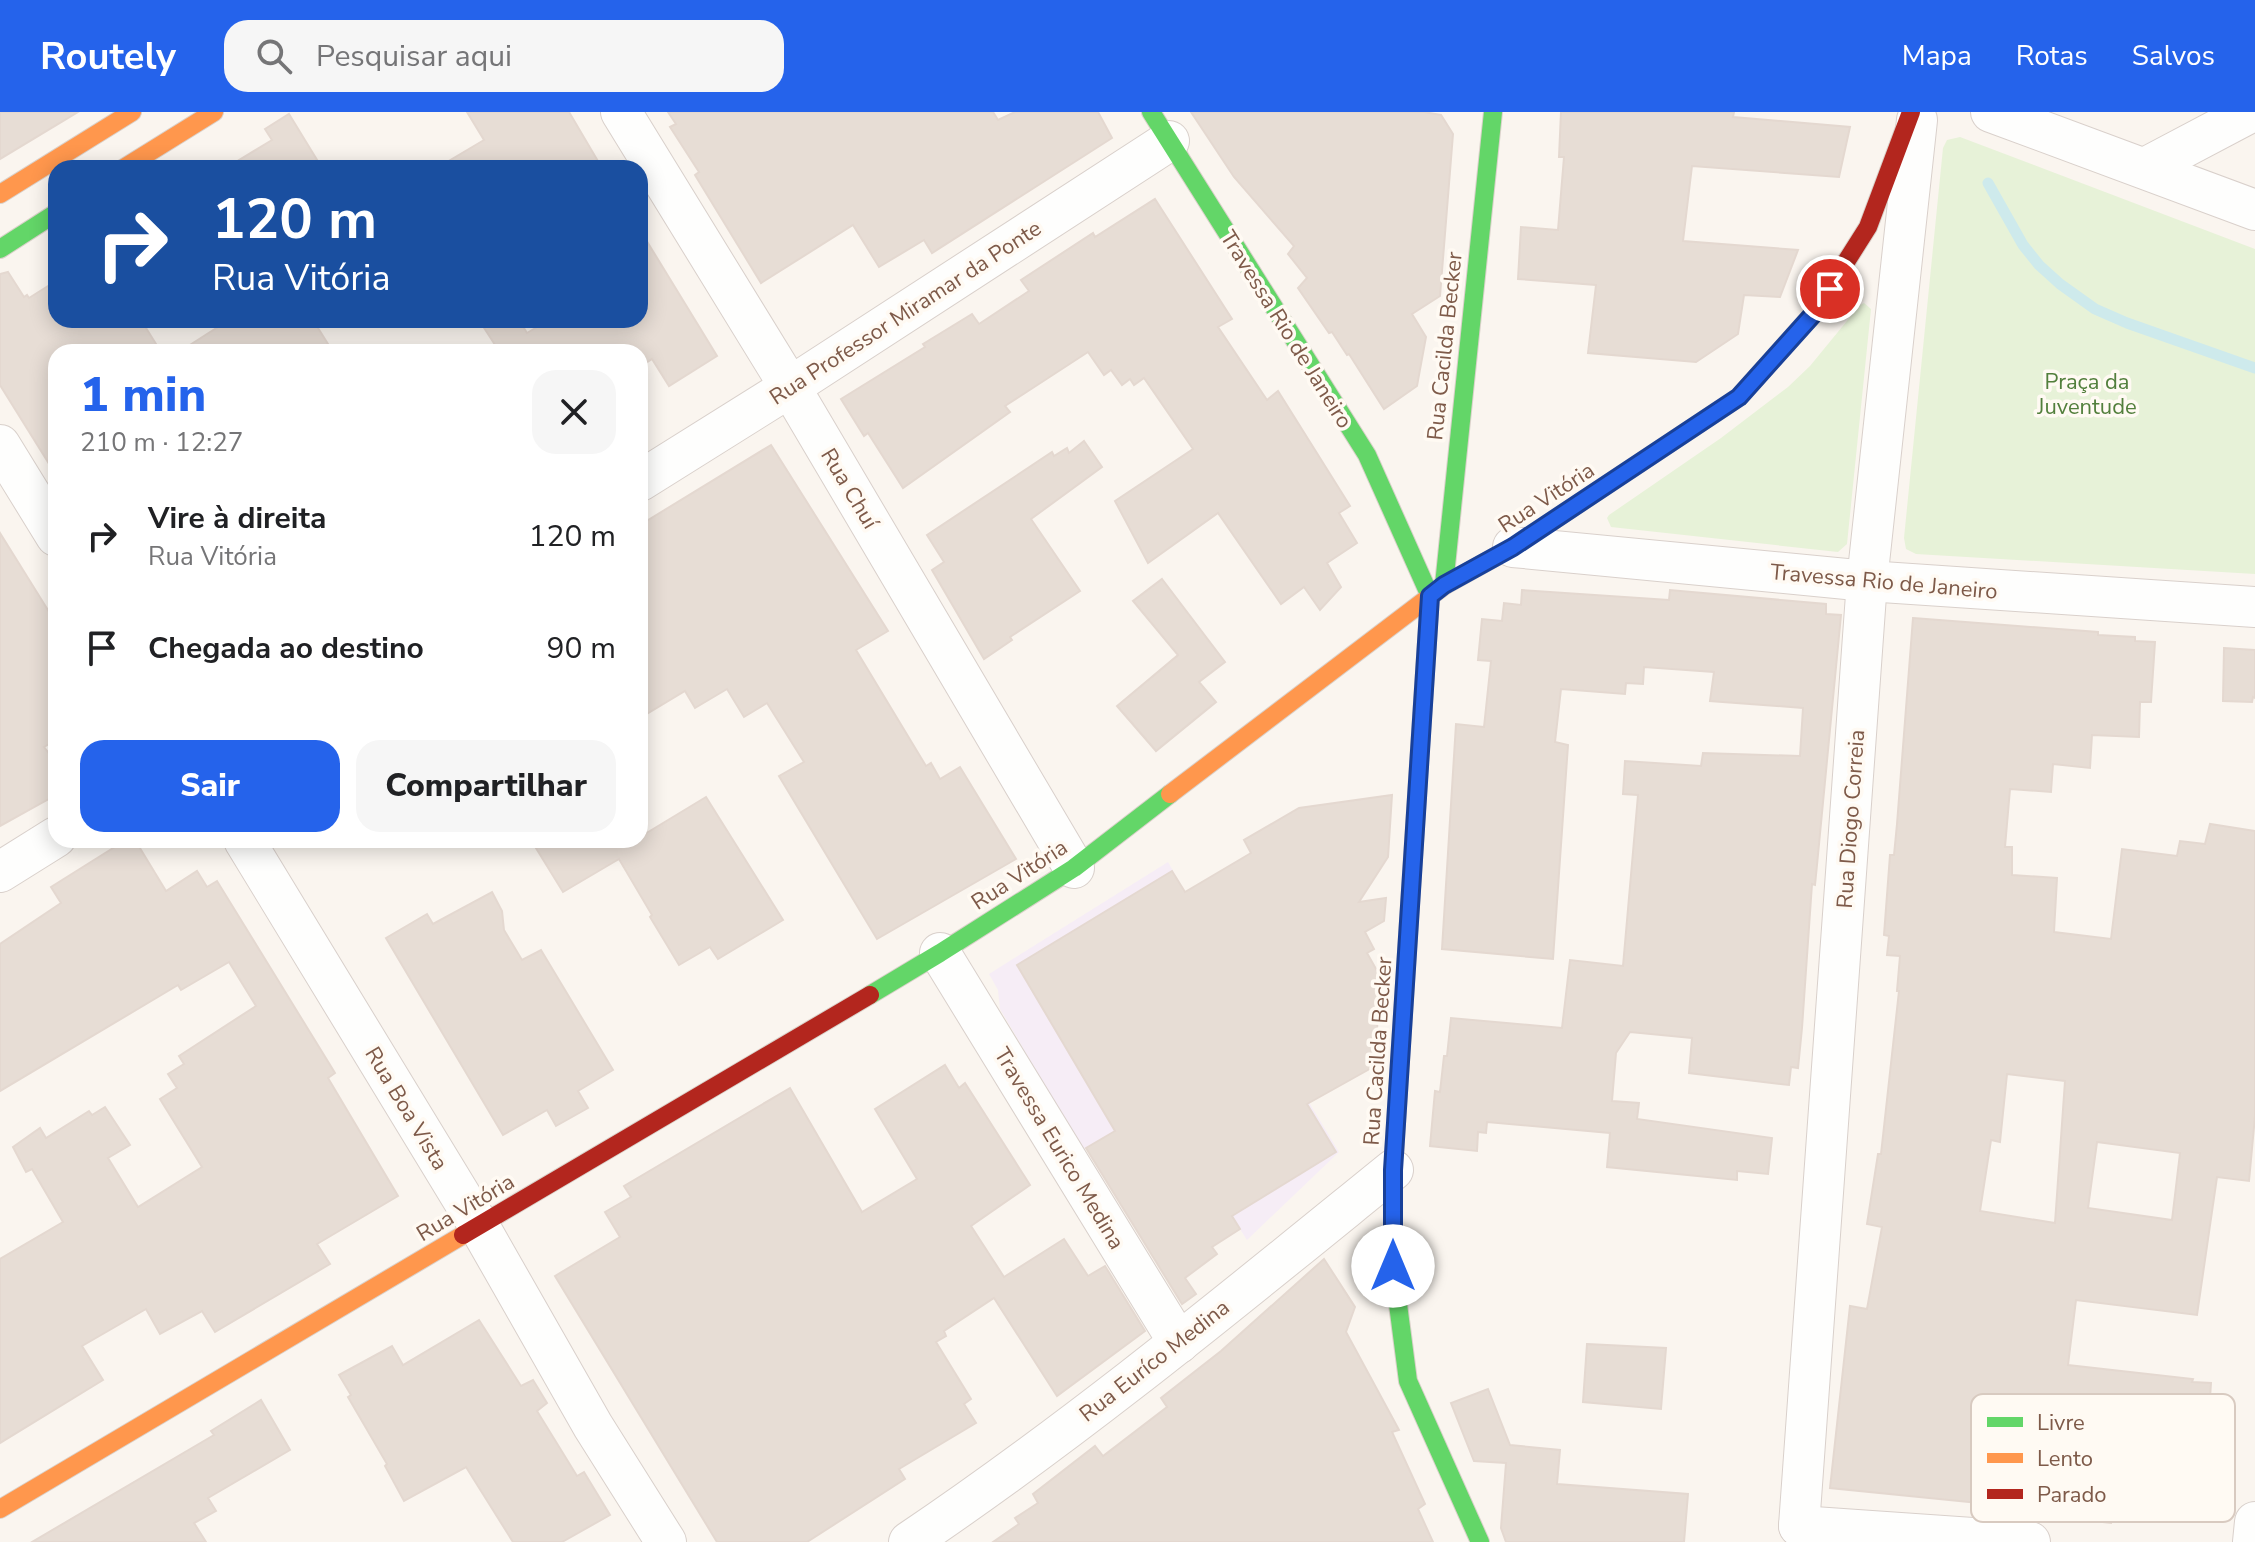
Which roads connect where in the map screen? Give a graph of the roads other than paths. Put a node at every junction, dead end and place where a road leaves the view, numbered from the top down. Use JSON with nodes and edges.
{"nodes":[{"id":1,"x":132,"y":112,"type":"edge"},
{"id":2,"x":214,"y":112,"type":"edge"},
{"id":3,"x":621,"y":112,"type":"edge"},
{"id":4,"x":1493,"y":112,"type":"edge"},
{"id":5,"x":1911,"y":112,"type":"edge"},
{"id":6,"x":1918,"y":112,"type":"edge"},
{"id":7,"x":1991,"y":112,"type":"edge"},
{"id":8,"x":2251,"y":112,"type":"edge"},
{"id":9,"x":1160,"y":127,"type":"edge"},
{"id":10,"x":55,"y":160,"type":"edge"},
{"id":11,"x":137,"y":160,"type":"edge"},
{"id":12,"x":48,"y":164,"type":"edge"},
{"id":13,"x":2145,"y":168,"type":"junction"},
{"id":14,"x":0,"y":194,"type":"edge"},
{"id":15,"x":2255,"y":210,"type":"edge"},
{"id":16,"x":48,"y":218,"type":"edge"},
{"id":17,"x":0,"y":249,"type":"edge"},
{"id":18,"x":790,"y":387,"type":"junction"},
{"id":19,"x":0,"y":445,"type":"edge"},
{"id":20,"x":648,"y":476,"type":"edge"},
{"id":21,"x":48,"y":523,"type":"edge"},
{"id":22,"x":1513,"y":547,"type":"junction"},
{"id":23,"x":1867,"y":581,"type":"junction"},
{"id":24,"x":1437,"y":591,"type":"junction"},
{"id":25,"x":2255,"y":607,"type":"edge"},
{"id":26,"x":48,"y":842,"type":"edge"},
{"id":27,"x":249,"y":848,"type":"edge"},
{"id":28,"x":1074,"y":868,"type":"junction"},
{"id":29,"x":0,"y":872,"type":"edge"},
{"id":30,"x":940,"y":953,"type":"junction"},
{"id":31,"x":1393,"y":1170,"type":"junction"},
{"id":32,"x":479,"y":1226,"type":"junction"},
{"id":33,"x":1179,"y":1343,"type":"junction"},
{"id":34,"x":0,"y":1509,"type":"edge"},
{"id":35,"x":2255,"y":1522,"type":"edge"},
{"id":36,"x":1790,"y":1534,"type":"edge"},
{"id":37,"x":666,"y":1542,"type":"edge"},
{"id":38,"x":909,"y":1542,"type":"edge"},
{"id":39,"x":1480,"y":1542,"type":"edge"},
{"id":40,"x":2030,"y":1542,"type":"edge"},
{"id":41,"x":2253,"y":1542,"type":"edge"}],
"edges":[{"from":1,"to":10,"type":"main road"},
{"from":2,"to":11,"type":"main road"},
{"from":3,"to":18,"type":"street","name":"Rua Chuí"},
{"from":4,"to":24,"type":"main road","name":"Rua Cacilda Becker"},
{"from":5,"to":22,"type":"main road","name":"Rua Vitória"},
{"from":6,"to":23,"type":"street","name":"Rua Diogo Correia"},
{"from":7,"to":13,"type":"street"},
{"from":8,"to":13,"type":"street"},
{"from":9,"to":18,"type":"street","name":"Rua Professor Miramar da Ponte"},
{"from":9,"to":24,"type":"main road","name":"Travessa Rio de Janeiro"},
{"from":12,"to":14,"type":"main road"},
{"from":13,"to":15,"type":"street"},
{"from":16,"to":17,"type":"main road"},
{"from":18,"to":20,"type":"street","name":"Rua Professor Miramar da Ponte"},
{"from":18,"to":28,"type":"street","name":"Rua Chuí"},
{"from":19,"to":21,"type":"street"},
{"from":22,"to":23,"type":"street","name":"Travessa Rio de Janeiro"},
{"from":22,"to":24,"type":"main road","name":"Rua Vitória"},
{"from":23,"to":25,"type":"street","name":"Travessa Rio de Janeiro"},
{"from":23,"to":36,"type":"street","name":"Rua Diogo Correia"},
{"from":24,"to":28,"type":"main road","name":"Rua Vitória"},
{"from":24,"to":31,"type":"main road","name":"Rua Cacilda Becker"},
{"from":26,"to":29,"type":"street"},
{"from":27,"to":32,"type":"street","name":"Rua Boa Vista"},
{"from":28,"to":30,"type":"main road","name":"Rua Vitória"},
{"from":30,"to":32,"type":"main road","name":"Rua Vitória"},
{"from":30,"to":33,"type":"street","name":"Travessa Eurico Medina"},
{"from":31,"to":33,"type":"street","name":"Rua Euríco Medina"},
{"from":31,"to":39,"type":"main road","name":"Rua Cacilda Becker"},
{"from":32,"to":34,"type":"main road","name":"Rua Vitória"},
{"from":32,"to":37,"type":"street","name":"Rua Boa Vista"},
{"from":33,"to":38,"type":"street","name":"Rua Euríco Medina"},
{"from":35,"to":41,"type":"street"},
{"from":36,"to":40,"type":"street"}]}
